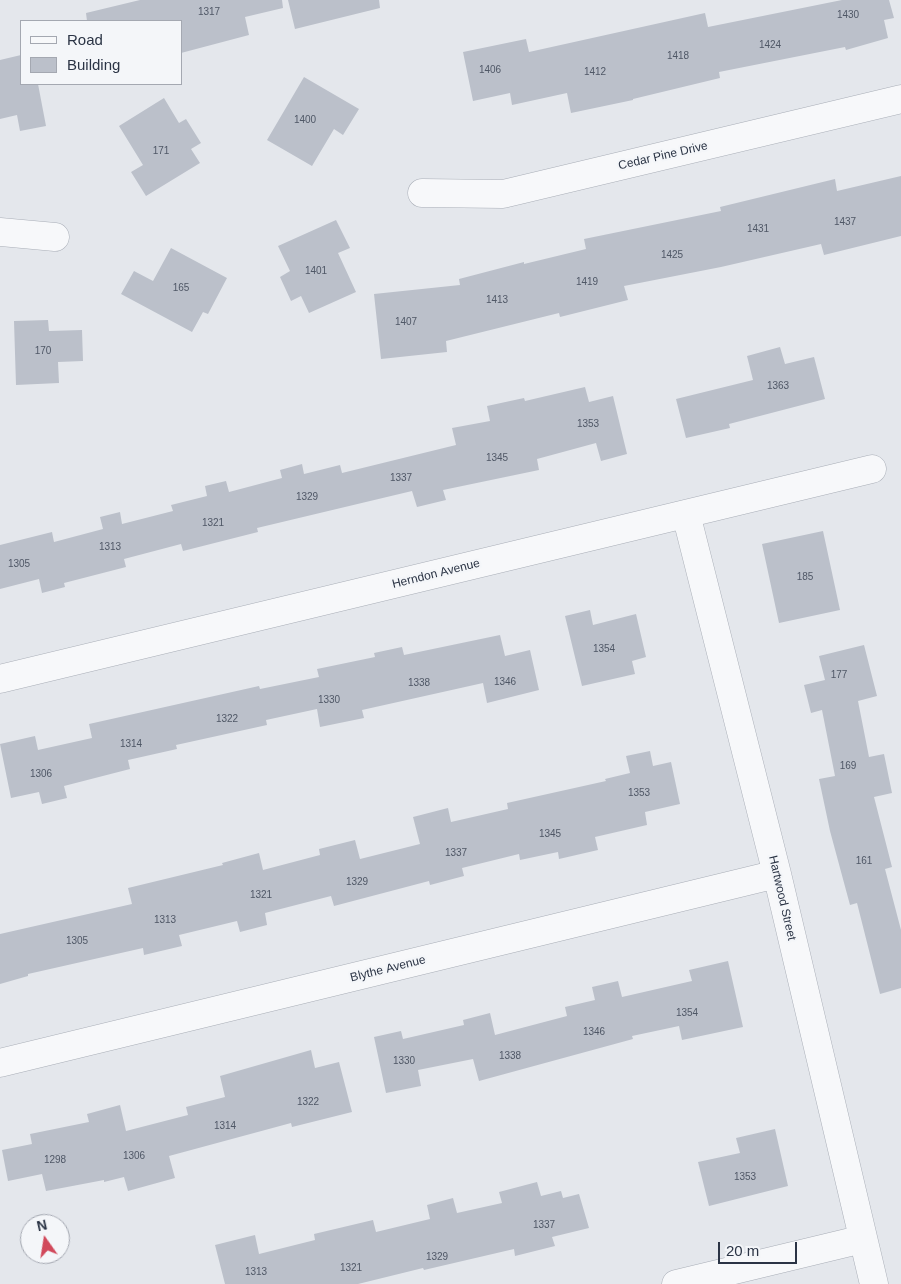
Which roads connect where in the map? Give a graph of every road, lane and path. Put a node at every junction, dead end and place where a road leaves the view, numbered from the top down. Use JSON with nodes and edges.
{"nodes":[{"id":1,"x":901,"y":100,"type":"edge"},
{"id":2,"x":422,"y":193,"type":"dead end"},
{"id":3,"x":0,"y":232,"type":"edge"},
{"id":4,"x":55,"y":237,"type":"dead end"},
{"id":5,"x":872,"y":469,"type":"dead end"},
{"id":6,"x":686,"y":514,"type":"junction"},
{"id":7,"x":0,"y":679,"type":"edge"},
{"id":8,"x":777,"y":874,"type":"junction"},
{"id":9,"x":0,"y":1064,"type":"edge"},
{"id":10,"x":863,"y":1239,"type":"junction"},
{"id":11,"x":676,"y":1284,"type":"edge"},
{"id":12,"x":874,"y":1284,"type":"edge"}],
"edges":[{"from":1,"to":2,"type":"street","name":"Cedar Pine Drive"},
{"from":3,"to":4,"type":"street"},
{"from":5,"to":6,"type":"street","name":"Herndon Avenue"},
{"from":6,"to":7,"type":"street","name":"Herndon Avenue"},
{"from":6,"to":8,"type":"street","name":"Hartwood Street"},
{"from":8,"to":9,"type":"street","name":"Blythe Avenue"},
{"from":8,"to":10,"type":"street","name":"Hartwood Street"},
{"from":10,"to":11,"type":"street"},
{"from":10,"to":12,"type":"street","name":"Hartwood Street"}]}
